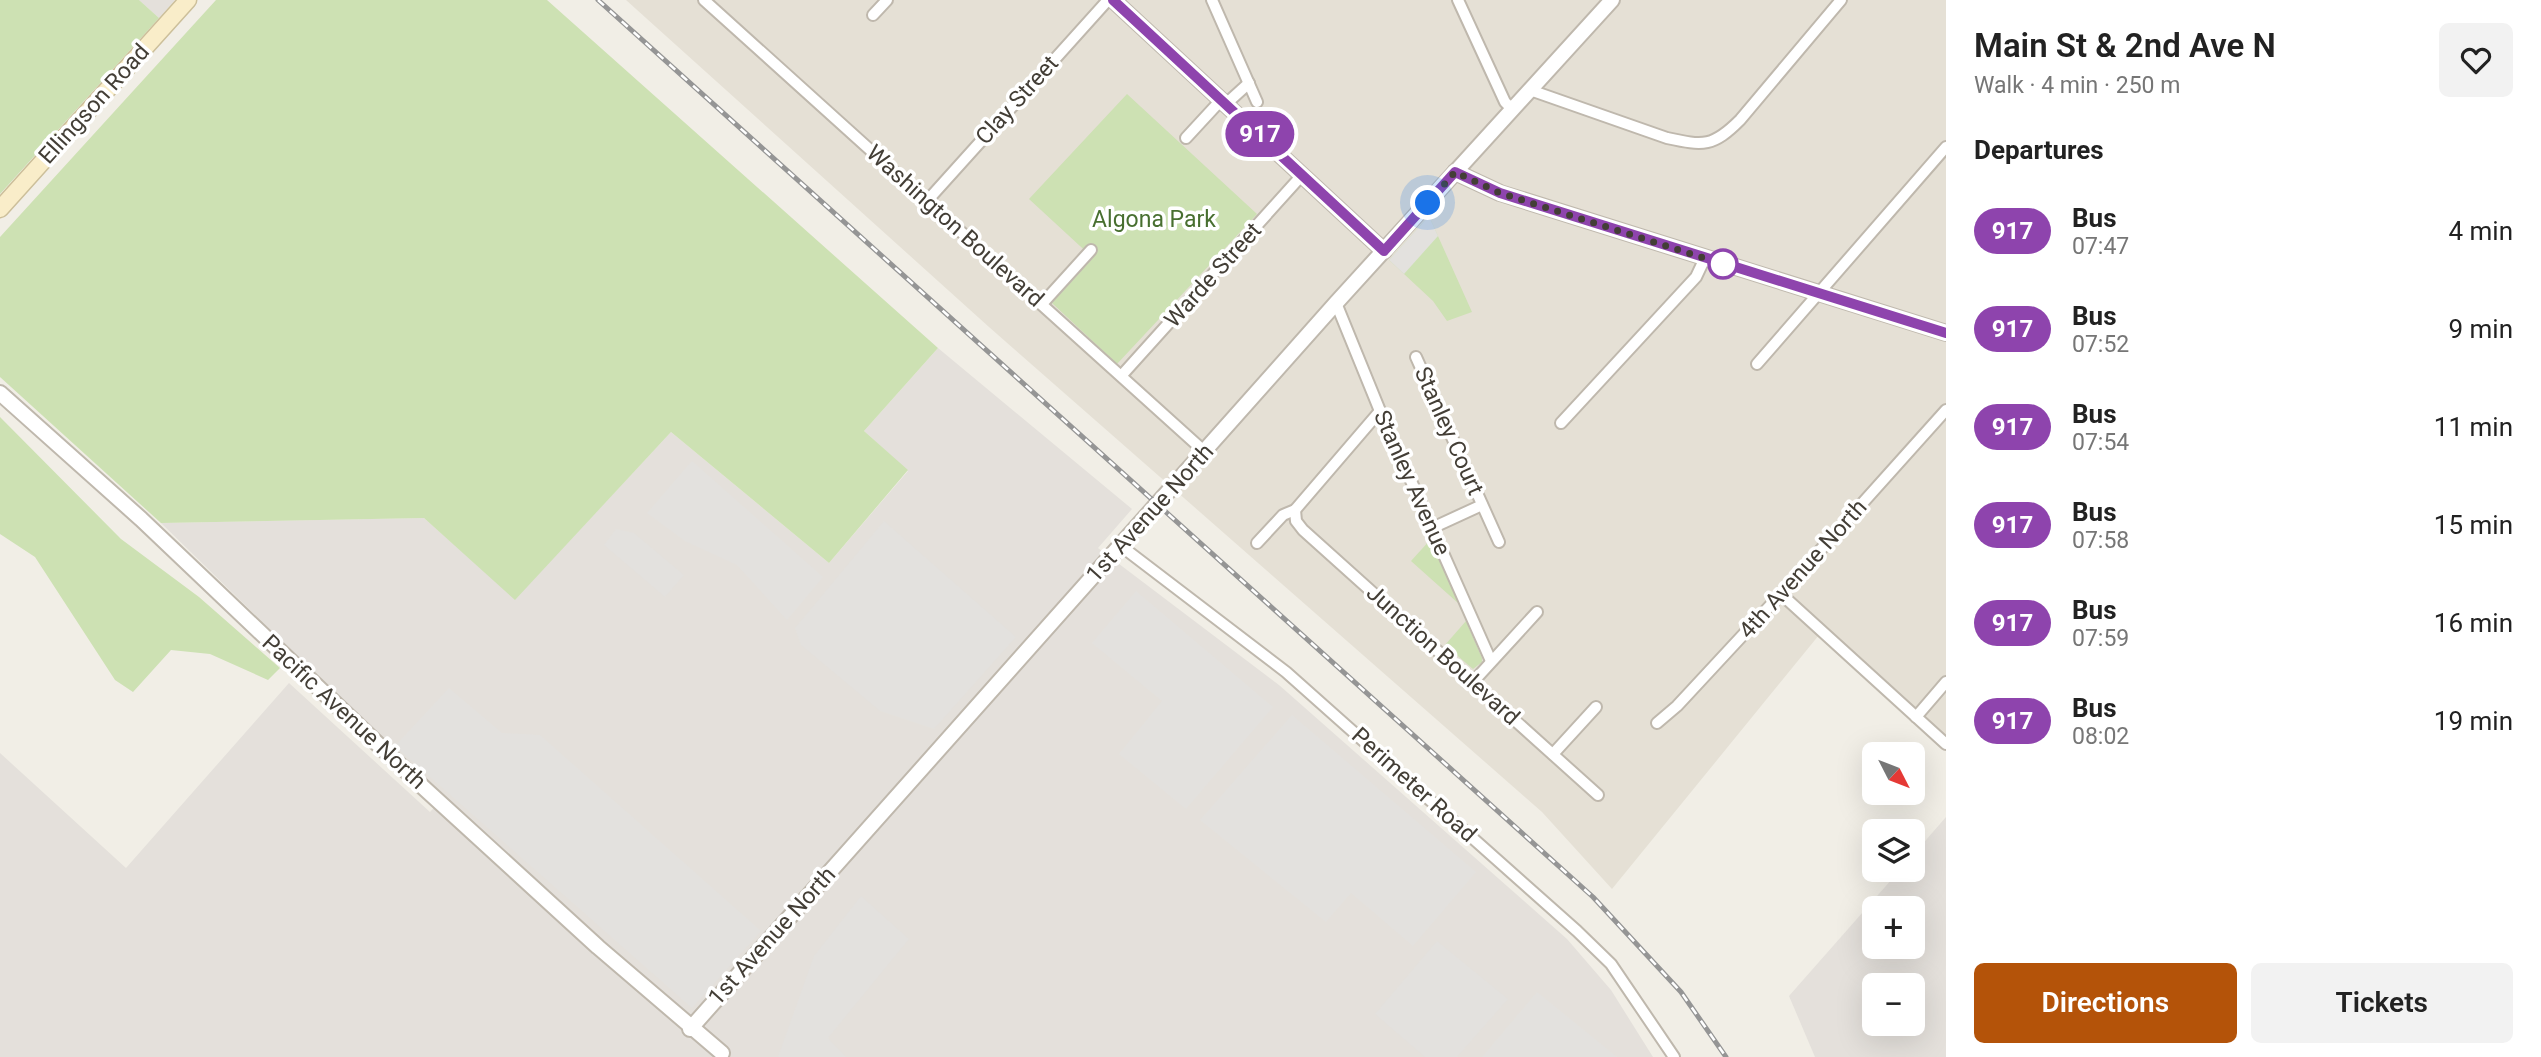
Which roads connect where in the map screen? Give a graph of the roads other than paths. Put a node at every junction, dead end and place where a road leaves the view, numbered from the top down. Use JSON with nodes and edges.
{"nodes":[{"id":1,"x":188,"y":0,"type":"edge"},
{"id":2,"x":704,"y":0,"type":"edge"},
{"id":3,"x":887,"y":0,"type":"edge"},
{"id":4,"x":1108,"y":0,"type":"edge"},
{"id":5,"x":1113,"y":0,"type":"edge"},
{"id":6,"x":1212,"y":0,"type":"edge"},
{"id":7,"x":1458,"y":0,"type":"edge"},
{"id":8,"x":1612,"y":0,"type":"edge"},
{"id":9,"x":1841,"y":0,"type":"edge"},
{"id":10,"x":873,"y":15,"type":"dead end"},
{"id":11,"x":1249,"y":83,"type":"junction"},
{"id":12,"x":1530,"y":90,"type":"junction"},
{"id":13,"x":1225,"y":101,"type":"junction"},
{"id":14,"x":1257,"y":102,"type":"dead end"},
{"id":15,"x":1512,"y":108,"type":"junction"},
{"id":16,"x":1186,"y":138,"type":"dead end"},
{"id":17,"x":1946,"y":147,"type":"edge"},
{"id":18,"x":1455,"y":172,"type":"junction"},
{"id":19,"x":1303,"y":174,"type":"junction"},
{"id":20,"x":927,"y":201,"type":"junction"},
{"id":21,"x":0,"y":209,"type":"edge"},
{"id":22,"x":1091,"y":250,"type":"dead end"},
{"id":23,"x":1384,"y":251,"type":"junction"},
{"id":24,"x":1705,"y":258,"type":"junction"},
{"id":25,"x":1817,"y":293,"type":"junction"},
{"id":26,"x":1336,"y":303,"type":"junction"},
{"id":27,"x":1042,"y":304,"type":"junction"},
{"id":28,"x":1946,"y":333,"type":"edge"},
{"id":29,"x":1416,"y":357,"type":"dead end"},
{"id":30,"x":1757,"y":364,"type":"dead end"},
{"id":31,"x":1122,"y":375,"type":"junction"},
{"id":32,"x":0,"y":393,"type":"edge"},
{"id":33,"x":1946,"y":410,"type":"edge"},
{"id":34,"x":1380,"y":411,"type":"junction"},
{"id":35,"x":1561,"y":423,"type":"dead end"},
{"id":36,"x":1205,"y":452,"type":"junction"},
{"id":37,"x":1482,"y":506,"type":"junction"},
{"id":38,"x":1295,"y":510,"type":"junction"},
{"id":39,"x":1432,"y":528,"type":"junction"},
{"id":40,"x":1499,"y":542,"type":"dead end"},
{"id":41,"x":1258,"y":543,"type":"dead end"},
{"id":42,"x":1121,"y":546,"type":"junction"},
{"id":43,"x":1782,"y":594,"type":"junction"},
{"id":44,"x":1537,"y":612,"type":"dead end"},
{"id":45,"x":1491,"y":662,"type":"junction"},
{"id":46,"x":1473,"y":682,"type":"junction"},
{"id":47,"x":1946,"y":682,"type":"edge"},
{"id":48,"x":1596,"y":707,"type":"dead end"},
{"id":49,"x":1916,"y":717,"type":"junction"},
{"id":50,"x":1657,"y":723,"type":"dead end"},
{"id":51,"x":1946,"y":744,"type":"edge"},
{"id":52,"x":1553,"y":754,"type":"junction"},
{"id":53,"x":1598,"y":795,"type":"dead end"},
{"id":54,"x":690,"y":1029,"type":"junction"},
{"id":55,"x":722,"y":1054,"type":"dead end"},
{"id":56,"x":1674,"y":1057,"type":"edge"}],
"edges":[{"from":1,"to":21,"type":"main road","name":"Ellingson Road"},
{"from":2,"to":20,"type":"street","name":"Washington Boulevard"},
{"from":3,"to":10,"type":"street"},
{"from":4,"to":20,"type":"street","name":"Clay Street"},
{"from":5,"to":13,"type":"street"},
{"from":6,"to":11,"type":"street"},
{"from":7,"to":15,"type":"street"},
{"from":8,"to":12,"type":"street","name":"1st Avenue North"},
{"from":9,"to":12,"type":"street"},
{"from":11,"to":13,"type":"street"},
{"from":11,"to":14,"type":"street"},
{"from":12,"to":15,"type":"street","name":"1st Avenue North"},
{"from":13,"to":16,"type":"street"},
{"from":13,"to":19,"type":"street"},
{"from":15,"to":18,"type":"street","name":"1st Avenue North"},
{"from":17,"to":25,"type":"street"},
{"from":18,"to":23,"type":"street","name":"1st Avenue North"},
{"from":18,"to":24,"type":"street"},
{"from":19,"to":23,"type":"street"},
{"from":19,"to":31,"type":"street","name":"Warde Street"},
{"from":20,"to":27,"type":"street","name":"Washington Boulevard"},
{"from":22,"to":27,"type":"street"},
{"from":23,"to":26,"type":"street","name":"1st Avenue North"},
{"from":24,"to":25,"type":"street"},
{"from":24,"to":35,"type":"street"},
{"from":25,"to":28,"type":"street"},
{"from":25,"to":30,"type":"street"},
{"from":26,"to":34,"type":"street","name":"Stanley Avenue"},
{"from":26,"to":36,"type":"street","name":"1st Avenue North"},
{"from":27,"to":31,"type":"street","name":"Washington Boulevard"},
{"from":29,"to":37,"type":"street","name":"Stanley Court"},
{"from":31,"to":36,"type":"street","name":"Washington Boulevard"},
{"from":32,"to":54,"type":"street","name":"Pacific Avenue North"},
{"from":33,"to":43,"type":"street","name":"4th Avenue North"},
{"from":34,"to":38,"type":"street"},
{"from":34,"to":39,"type":"street","name":"Stanley Avenue"},
{"from":36,"to":42,"type":"street","name":"1st Avenue North"},
{"from":37,"to":39,"type":"street","name":"Stanley Court"},
{"from":37,"to":40,"type":"street","name":"Stanley Court"},
{"from":38,"to":41,"type":"street"},
{"from":38,"to":46,"type":"street","name":"Junction Boulevard"},
{"from":39,"to":45,"type":"street","name":"Stanley Avenue"},
{"from":42,"to":54,"type":"street","name":"1st Avenue North"},
{"from":42,"to":56,"type":"street","name":"Perimeter Road"},
{"from":43,"to":49,"type":"street"},
{"from":43,"to":50,"type":"street","name":"4th Avenue North"},
{"from":44,"to":45,"type":"street"},
{"from":45,"to":46,"type":"street"},
{"from":46,"to":52,"type":"street","name":"Junction Boulevard"},
{"from":47,"to":49,"type":"street"},
{"from":48,"to":52,"type":"street"},
{"from":49,"to":51,"type":"street"},
{"from":52,"to":53,"type":"street","name":"Junction Boulevard"},
{"from":54,"to":55,"type":"street","name":"Pacific Avenue North"}]}
